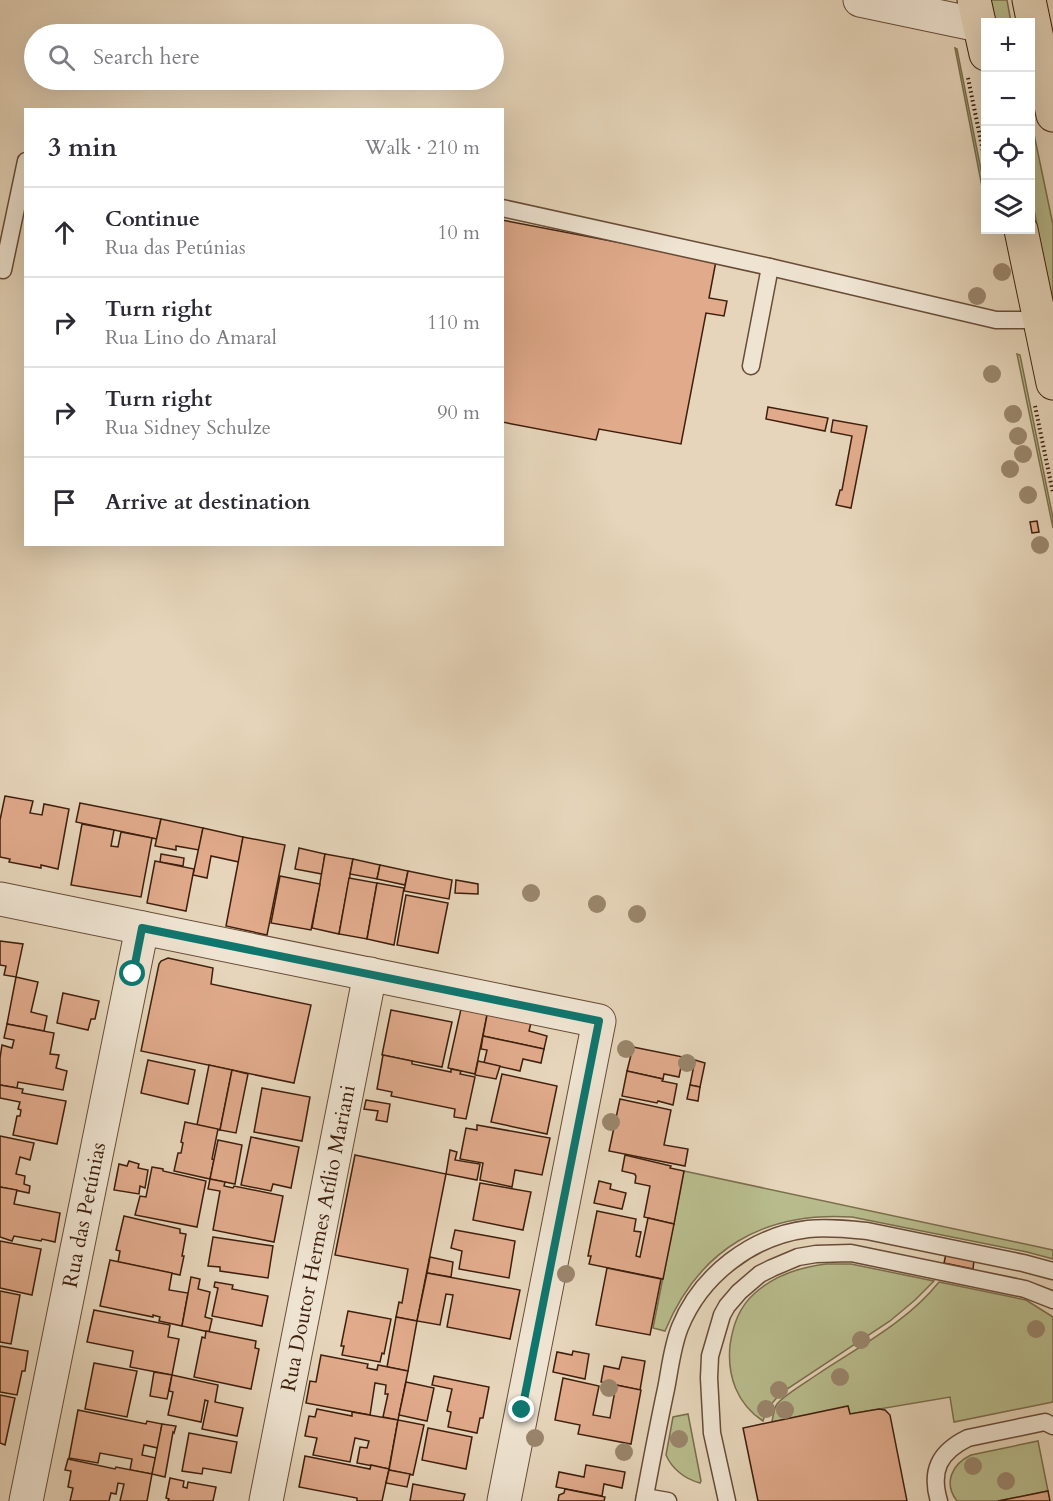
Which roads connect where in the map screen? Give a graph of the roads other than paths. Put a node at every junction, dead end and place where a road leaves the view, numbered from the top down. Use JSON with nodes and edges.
{"nodes":[{"id":1,"x":860,"y":0,"type":"edge"},
{"id":2,"x":1029,"y":0,"type":"edge"},
{"id":3,"x":977,"y":39,"type":"edge"},
{"id":4,"x":1053,"y":115,"type":"edge"},
{"id":5,"x":24,"y":170,"type":"edge"},
{"id":6,"x":504,"y":208,"type":"edge"},
{"id":7,"x":1023,"y":234,"type":"edge"},
{"id":8,"x":770,"y":267,"type":"junction"},
{"id":9,"x":3,"y":270,"type":"dead end"},
{"id":10,"x":1040,"y":320,"type":"junction"},
{"id":11,"x":751,"y":366,"type":"dead end"},
{"id":12,"x":1053,"y":383,"type":"edge"},
{"id":13,"x":0,"y":899,"type":"edge"},
{"id":14,"x":142,"y":928,"type":"junction"},
{"id":15,"x":370,"y":974,"type":"junction"},
{"id":16,"x":1053,"y":1271,"type":"edge"},
{"id":17,"x":1053,"y":1300,"type":"edge"},
{"id":18,"x":1053,"y":1426,"type":"edge"},
{"id":19,"x":644,"y":1499,"type":"edge"},
{"id":20,"x":26,"y":1501,"type":"edge"},
{"id":21,"x":266,"y":1501,"type":"edge"},
{"id":22,"x":504,"y":1501,"type":"edge"},
{"id":23,"x":668,"y":1501,"type":"edge"},
{"id":24,"x":727,"y":1501,"type":"edge"},
{"id":25,"x":939,"y":1501,"type":"edge"}],
"edges":[{"from":1,"to":3,"type":"street"},
{"from":2,"to":4,"type":"main road"},
{"from":5,"to":9,"type":"lane"},
{"from":6,"to":8,"type":"lane"},
{"from":7,"to":10,"type":"main road"},
{"from":8,"to":10,"type":"lane"},
{"from":8,"to":11,"type":"lane"},
{"from":10,"to":12,"type":"main road"},
{"from":13,"to":14,"type":"street"},
{"from":14,"to":15,"type":"street"},
{"from":14,"to":20,"type":"street","name":"Rua das Petúnias"},
{"from":15,"to":21,"type":"street","name":"Rua Doutor Hermes Atílio Mariani"},
{"from":15,"to":22,"type":"street"},
{"from":16,"to":19,"type":"lane"},
{"from":17,"to":24,"type":"lane"},
{"from":18,"to":25,"type":"lane"},
{"from":19,"to":23,"type":"lane"}]}
